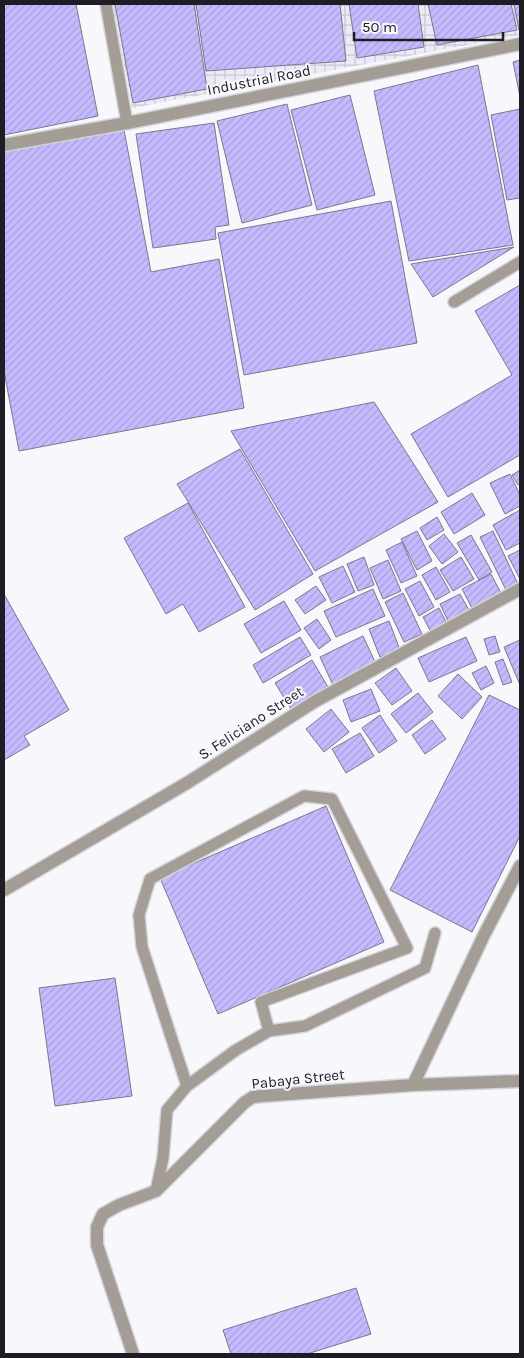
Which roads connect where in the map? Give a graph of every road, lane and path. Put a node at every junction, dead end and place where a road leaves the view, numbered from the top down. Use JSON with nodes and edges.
{"nodes":[{"id":1,"x":106,"y":4,"type":"edge"},
{"id":2,"x":520,"y":44,"type":"edge"},
{"id":3,"x":126,"y":123,"type":"junction"},
{"id":4,"x":4,"y":145,"type":"edge"},
{"id":5,"x":520,"y":262,"type":"edge"},
{"id":6,"x":454,"y":302,"type":"dead end"},
{"id":7,"x":520,"y":589,"type":"edge"},
{"id":8,"x":520,"y":866,"type":"edge"},
{"id":9,"x":4,"y":890,"type":"edge"},
{"id":10,"x":435,"y":933,"type":"dead end"},
{"id":11,"x":269,"y":1031,"type":"junction"},
{"id":12,"x":520,"y":1081,"type":"edge"},
{"id":13,"x":413,"y":1085,"type":"junction"},
{"id":14,"x":187,"y":1086,"type":"junction"},
{"id":15,"x":156,"y":1191,"type":"junction"},
{"id":16,"x":134,"y":1354,"type":"edge"}],
"edges":[{"from":1,"to":3,"type":"lane"},
{"from":2,"to":3,"type":"street","name":"Industrial Road"},
{"from":3,"to":4,"type":"street","name":"Industrial Road"},
{"from":5,"to":6,"type":"lane"},
{"from":7,"to":9,"type":"street","name":"S. Feliciano Street"},
{"from":8,"to":13,"type":"street"},
{"from":10,"to":11,"type":"lane"},
{"from":11,"to":14,"type":"lane"},
{"from":11,"to":14,"type":"lane"},
{"from":12,"to":13,"type":"street","name":"Pabaya Street"},
{"from":13,"to":15,"type":"street","name":"Pabaya Street"},
{"from":14,"to":15,"type":"lane"},
{"from":15,"to":16,"type":"street","name":"Pabaya Street"}]}
